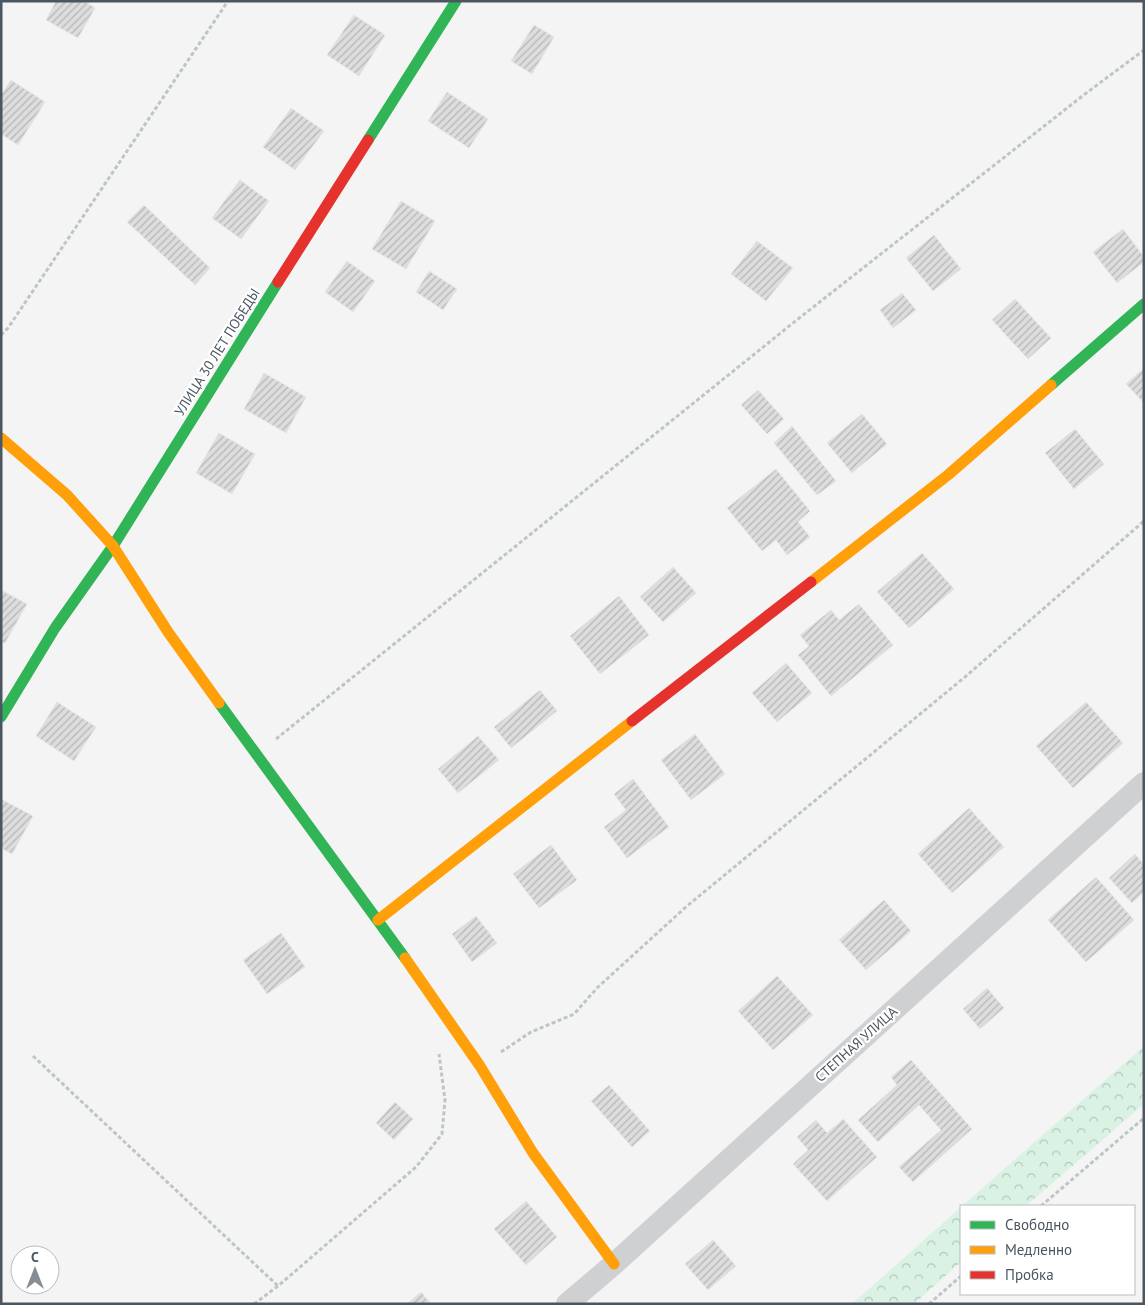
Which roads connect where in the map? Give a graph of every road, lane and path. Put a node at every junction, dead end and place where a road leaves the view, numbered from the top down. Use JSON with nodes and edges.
{"nodes":[{"id":1,"x":228,"y":1,"type":"edge"},
{"id":2,"x":456,"y":1,"type":"edge"},
{"id":3,"x":1144,"y":50,"type":"edge"},
{"id":4,"x":1144,"y":304,"type":"edge"},
{"id":5,"x":1,"y":335,"type":"edge"},
{"id":6,"x":1,"y":438,"type":"edge"},
{"id":7,"x":1144,"y":521,"type":"edge"},
{"id":8,"x":114,"y":546,"type":"junction"},
{"id":9,"x":1,"y":717,"type":"edge"},
{"id":10,"x":256,"y":755,"type":"junction"},
{"id":11,"x":1144,"y":782,"type":"edge"},
{"id":12,"x":378,"y":920,"type":"junction"},
{"id":13,"x":441,"y":1010,"type":"junction"},
{"id":14,"x":33,"y":1056,"type":"dead end"},
{"id":15,"x":480,"y":1066,"type":"junction"},
{"id":16,"x":1144,"y":1118,"type":"edge"},
{"id":17,"x":1043,"y":1205,"type":"edge"},
{"id":18,"x":614,"y":1264,"type":"junction"},
{"id":19,"x":960,"y":1277,"type":"edge"},
{"id":20,"x":278,"y":1286,"type":"junction"},
{"id":21,"x":254,"y":1304,"type":"edge"},
{"id":22,"x":567,"y":1304,"type":"edge"},
{"id":23,"x":929,"y":1304,"type":"edge"}],
"edges":[{"from":1,"to":5,"type":"path"},
{"from":2,"to":8,"type":"street","name":"УЛИЦА 30 ЛЕТ ПОБЕДЫ"},
{"from":3,"to":10,"type":"path"},
{"from":4,"to":12,"type":"street"},
{"from":6,"to":8,"type":"street"},
{"from":7,"to":15,"type":"path"},
{"from":8,"to":9,"type":"street","name":"УЛИЦА 30 ЛЕТ ПОБЕДЫ"},
{"from":8,"to":10,"type":"street"},
{"from":10,"to":12,"type":"street"},
{"from":11,"to":18,"type":"street","name":"СТЕПНАЯ УЛИЦА"},
{"from":12,"to":13,"type":"street"},
{"from":13,"to":15,"type":"street"},
{"from":13,"to":20,"type":"path"},
{"from":14,"to":20,"type":"path"},
{"from":15,"to":18,"type":"street"},
{"from":16,"to":17,"type":"path"},
{"from":18,"to":22,"type":"street","name":"СТЕПНАЯ УЛИЦА"},
{"from":19,"to":23,"type":"path"},
{"from":20,"to":21,"type":"path"}]}
